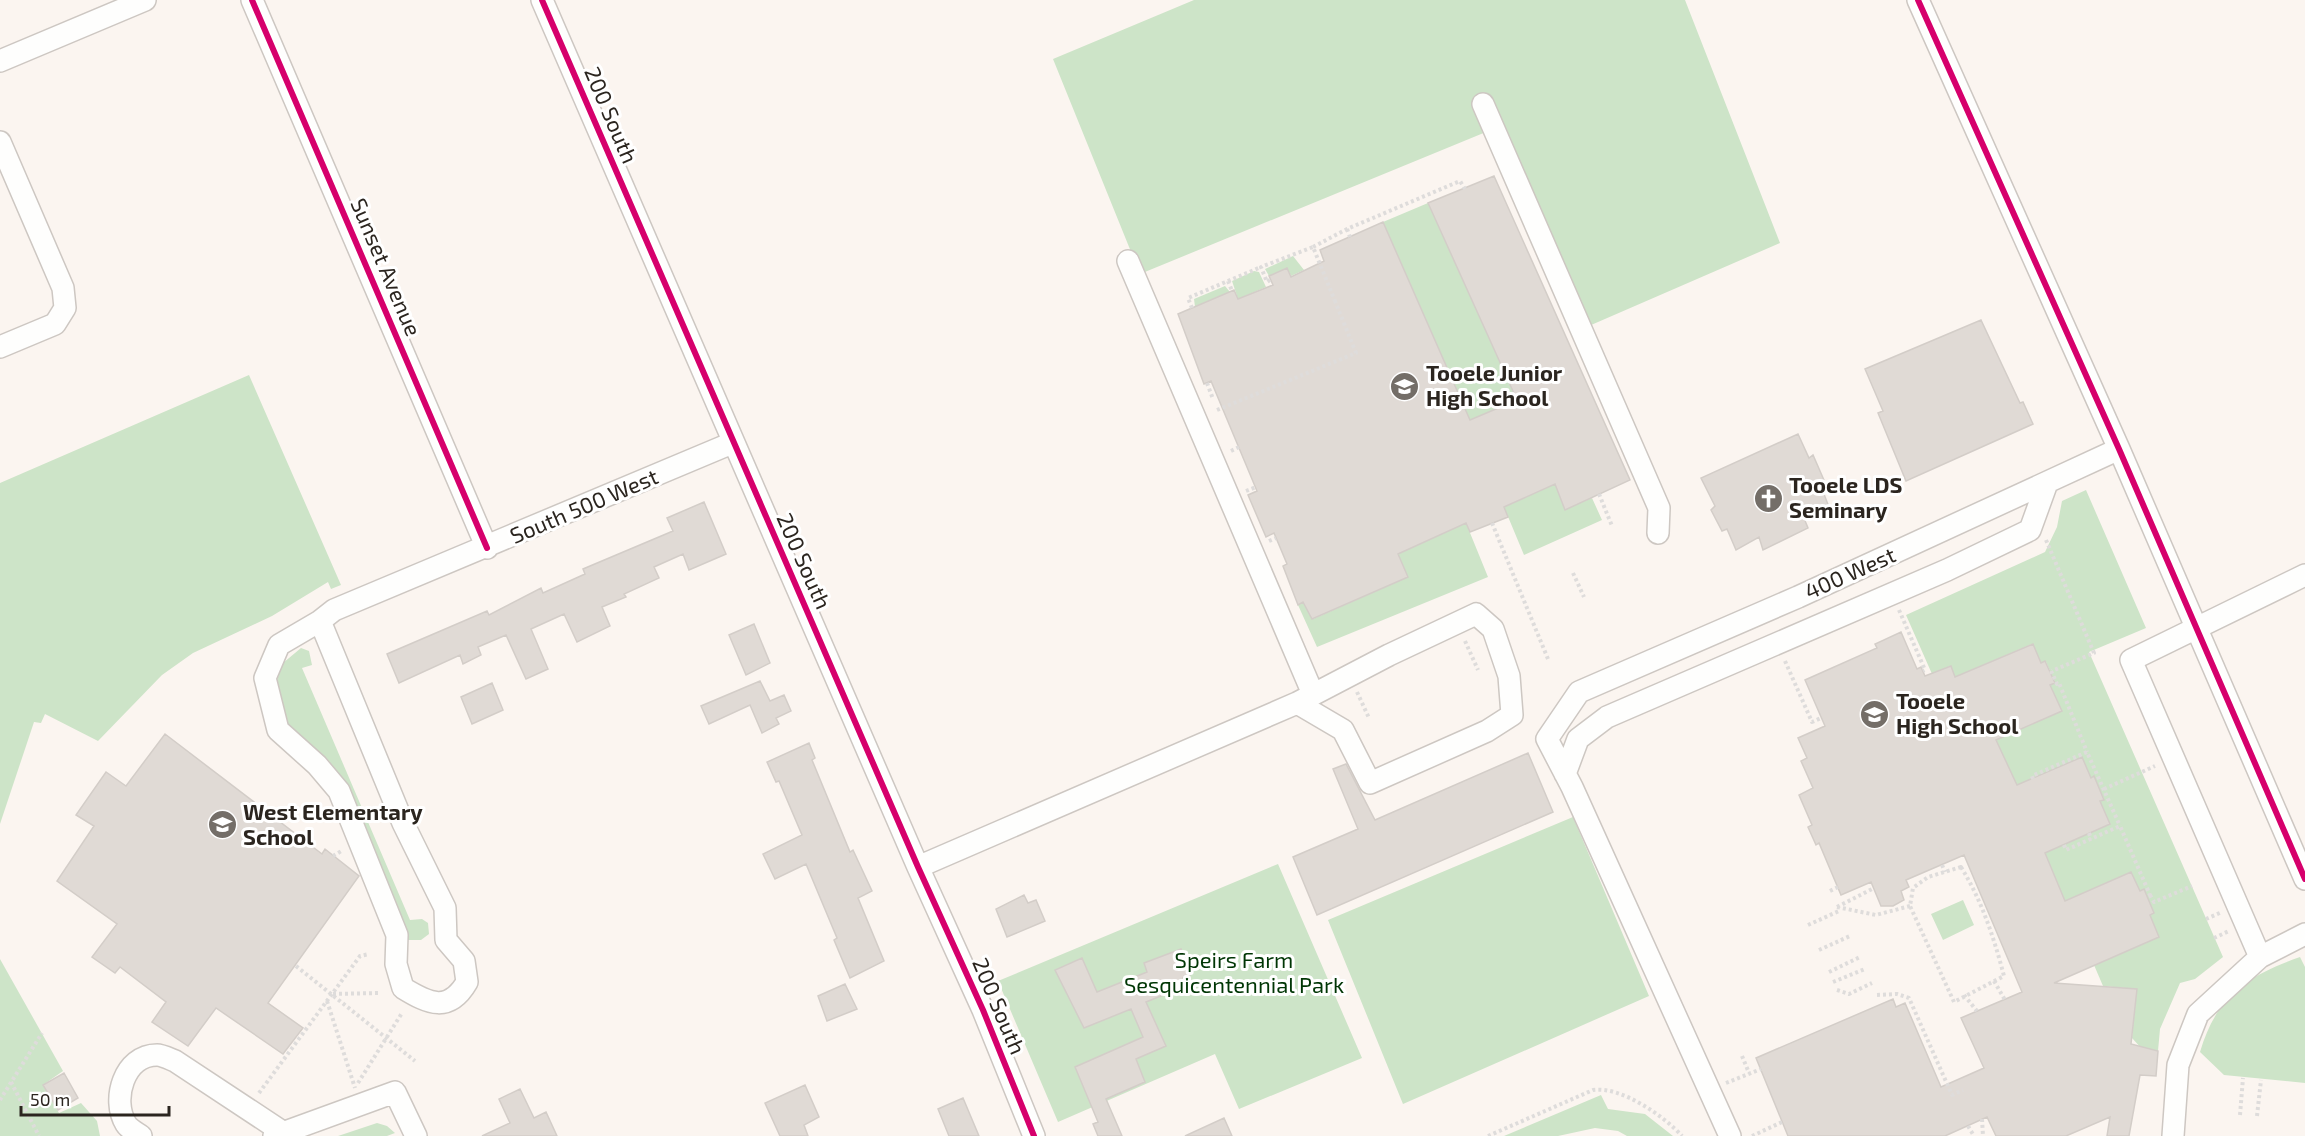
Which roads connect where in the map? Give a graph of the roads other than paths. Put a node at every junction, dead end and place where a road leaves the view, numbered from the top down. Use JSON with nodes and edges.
{"nodes":[{"id":1,"x":145,"y":0,"type":"edge"},
{"id":2,"x":252,"y":0,"type":"edge"},
{"id":3,"x":542,"y":0,"type":"edge"},
{"id":4,"x":1918,"y":0,"type":"edge"},
{"id":5,"x":0,"y":61,"type":"edge"},
{"id":6,"x":1483,"y":104,"type":"dead end"},
{"id":7,"x":0,"y":142,"type":"edge"},
{"id":8,"x":1128,"y":261,"type":"dead end"},
{"id":9,"x":0,"y":347,"type":"edge"},
{"id":10,"x":732,"y":443,"type":"junction"},
{"id":11,"x":2119,"y":449,"type":"junction"},
{"id":12,"x":2047,"y":483,"type":"junction"},
{"id":13,"x":1658,"y":533,"type":"dead end"},
{"id":14,"x":487,"y":548,"type":"junction"},
{"id":15,"x":2305,"y":575,"type":"edge"},
{"id":16,"x":327,"y":615,"type":"junction"},
{"id":17,"x":2196,"y":630,"type":"junction"},
{"id":18,"x":1305,"y":699,"type":"junction"},
{"id":19,"x":1565,"y":774,"type":"junction"},
{"id":20,"x":918,"y":867,"type":"junction"},
{"id":21,"x":2305,"y":879,"type":"edge"},
{"id":22,"x":2305,"y":934,"type":"edge"},
{"id":23,"x":2260,"y":957,"type":"junction"},
{"id":24,"x":279,"y":1135,"type":"edge"},
{"id":25,"x":141,"y":1136,"type":"edge"},
{"id":26,"x":416,"y":1136,"type":"edge"},
{"id":27,"x":1034,"y":1136,"type":"edge"},
{"id":28,"x":1730,"y":1136,"type":"edge"},
{"id":29,"x":2173,"y":1136,"type":"edge"}],
"edges":[{"from":1,"to":5,"type":"street"},
{"from":2,"to":14,"type":"street","name":"Sunset Avenue"},
{"from":3,"to":10,"type":"street","name":"200 South"},
{"from":4,"to":11,"type":"street"},
{"from":6,"to":13,"type":"street"},
{"from":7,"to":9,"type":"street"},
{"from":8,"to":18,"type":"street"},
{"from":10,"to":14,"type":"street","name":"South 500 West"},
{"from":10,"to":20,"type":"street","name":"200 South"},
{"from":11,"to":12,"type":"street","name":"400 West"},
{"from":11,"to":17,"type":"street"},
{"from":12,"to":19,"type":"street"},
{"from":12,"to":19,"type":"street","name":"400 West"},
{"from":14,"to":16,"type":"street","name":"South 500 West"},
{"from":15,"to":17,"type":"street"},
{"from":16,"to":16,"type":"street","name":"South 500 West"},
{"from":17,"to":21,"type":"street"},
{"from":17,"to":23,"type":"street"},
{"from":18,"to":18,"type":"street"},
{"from":18,"to":20,"type":"street"},
{"from":19,"to":28,"type":"street"},
{"from":20,"to":27,"type":"street","name":"200 South"},
{"from":22,"to":23,"type":"street"},
{"from":23,"to":29,"type":"street"},
{"from":24,"to":25,"type":"street"},
{"from":24,"to":26,"type":"street"}]}
